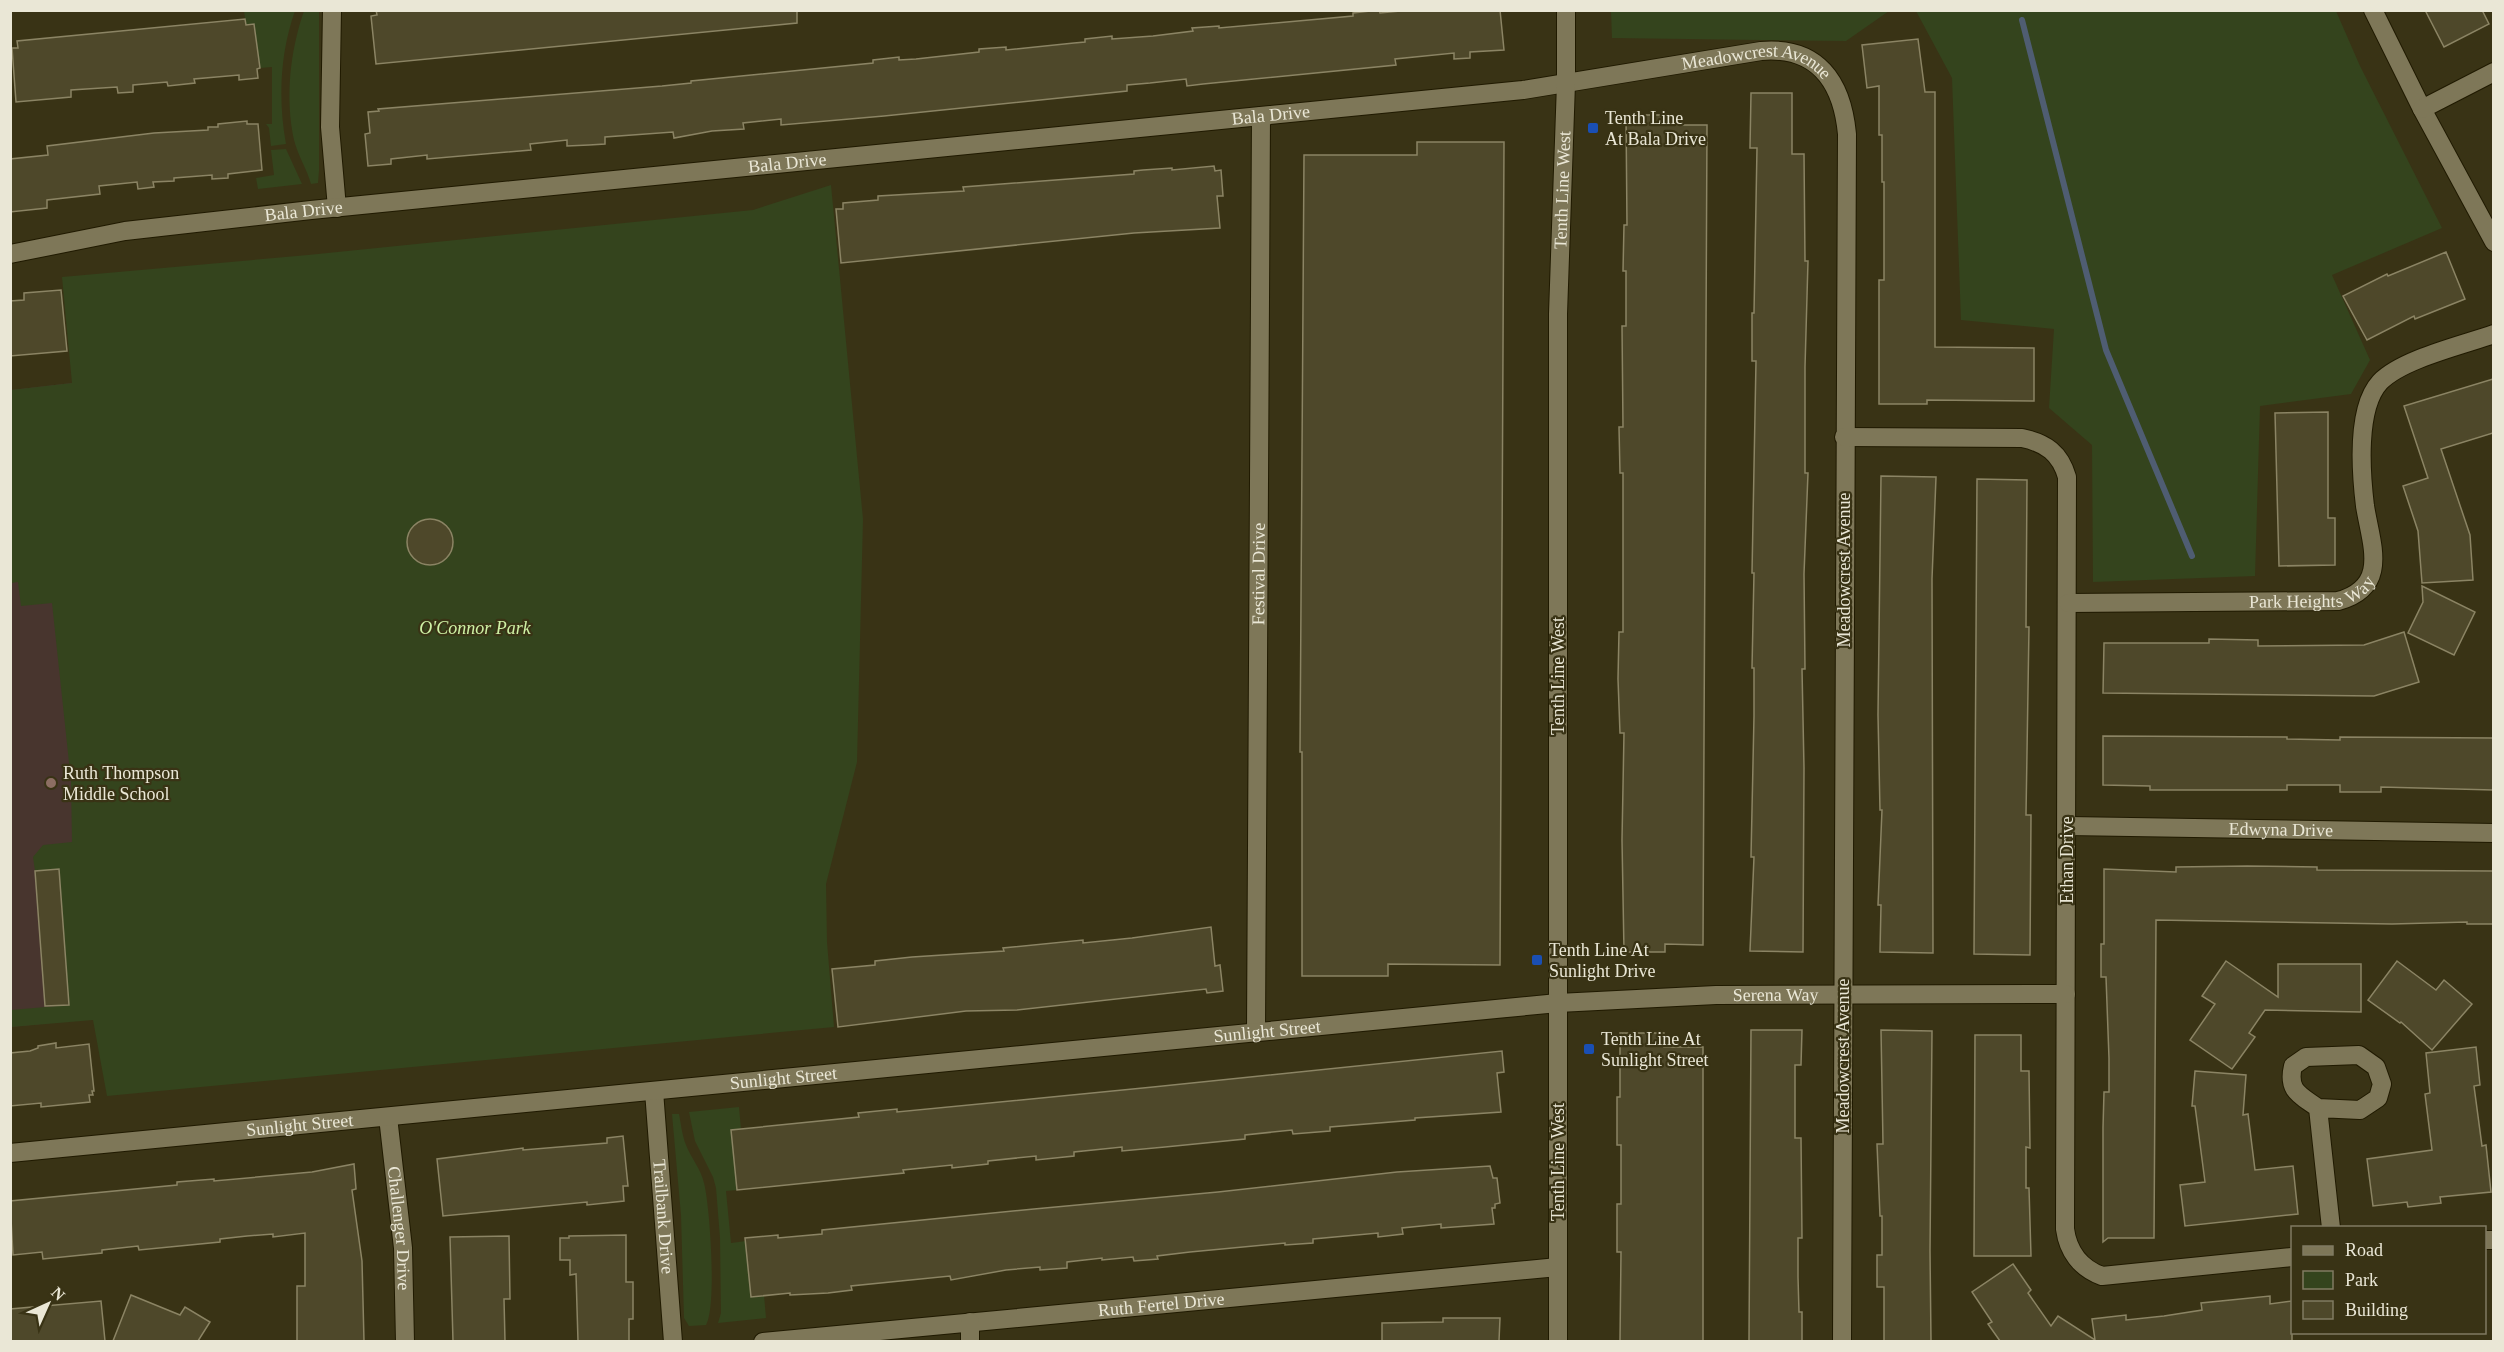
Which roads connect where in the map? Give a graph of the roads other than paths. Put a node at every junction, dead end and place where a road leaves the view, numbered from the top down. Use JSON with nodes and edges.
{"nodes":[{"id":1,"x":332,"y":10,"type":"edge"},
{"id":2,"x":1566,"y":10,"type":"edge"},
{"id":3,"x":2373,"y":10,"type":"edge"},
{"id":4,"x":2493,"y":72,"type":"edge"},
{"id":5,"x":1566,"y":83,"type":"junction"},
{"id":6,"x":2422,"y":109,"type":"junction"},
{"id":7,"x":1261,"y":116,"type":"junction"},
{"id":8,"x":337,"y":208,"type":"junction"},
{"id":9,"x":2493,"y":242,"type":"edge"},
{"id":10,"x":10,"y":254,"type":"edge"},
{"id":11,"x":2493,"y":334,"type":"edge"},
{"id":12,"x":1844,"y":437,"type":"junction"},
{"id":13,"x":2068,"y":603,"type":"junction"},
{"id":14,"x":2068,"y":826,"type":"junction"},
{"id":15,"x":2493,"y":833,"type":"edge"},
{"id":16,"x":1843,"y":994,"type":"junction"},
{"id":17,"x":2066,"y":994,"type":"junction"},
{"id":18,"x":1558,"y":1003,"type":"junction"},
{"id":19,"x":1256,"y":1032,"type":"junction"},
{"id":20,"x":654,"y":1090,"type":"junction"},
{"id":21,"x":2318,"y":1108,"type":"junction"},
{"id":22,"x":388,"y":1117,"type":"junction"},
{"id":23,"x":10,"y":1153,"type":"edge"},
{"id":24,"x":2331,"y":1226,"type":"edge"},
{"id":25,"x":2291,"y":1257,"type":"edge"},
{"id":26,"x":1558,"y":1267,"type":"junction"},
{"id":27,"x":970,"y":1322,"type":"junction"},
{"id":28,"x":405,"y":1341,"type":"edge"},
{"id":29,"x":673,"y":1341,"type":"edge"},
{"id":30,"x":764,"y":1341,"type":"edge"},
{"id":31,"x":970,"y":1341,"type":"edge"},
{"id":32,"x":1558,"y":1341,"type":"edge"},
{"id":33,"x":1842,"y":1341,"type":"edge"}],
"edges":[{"from":1,"to":8,"type":"street"},
{"from":2,"to":5,"type":"street","name":"Tenth Line West"},
{"from":3,"to":6,"type":"street"},
{"from":4,"to":6,"type":"street"},
{"from":5,"to":7,"type":"street","name":"Bala Drive"},
{"from":5,"to":12,"type":"street","name":"Meadowcrest Avenue"},
{"from":5,"to":18,"type":"street","name":"Tenth Line West"},
{"from":6,"to":9,"type":"street"},
{"from":7,"to":8,"type":"street","name":"Bala Drive"},
{"from":7,"to":19,"type":"street","name":"Festival Drive"},
{"from":8,"to":10,"type":"street","name":"Bala Drive"},
{"from":11,"to":13,"type":"street","name":"Park Heights Way"},
{"from":12,"to":13,"type":"street","name":"Ethan Drive"},
{"from":12,"to":16,"type":"street","name":"Meadowcrest Avenue"},
{"from":13,"to":14,"type":"street","name":"Ethan Drive"},
{"from":14,"to":15,"type":"street","name":"Edwyna Drive"},
{"from":14,"to":17,"type":"street","name":"Ethan Drive"},
{"from":16,"to":17,"type":"street","name":"Serena Way"},
{"from":16,"to":18,"type":"street","name":"Serena Way"},
{"from":16,"to":33,"type":"street","name":"Meadowcrest Avenue"},
{"from":17,"to":25,"type":"street","name":"Ethan Drive"},
{"from":18,"to":19,"type":"street","name":"Sunlight Street"},
{"from":18,"to":26,"type":"street","name":"Tenth Line West"},
{"from":19,"to":20,"type":"street","name":"Sunlight Street"},
{"from":20,"to":22,"type":"street","name":"Sunlight Street"},
{"from":20,"to":29,"type":"street","name":"Trailbank Drive"},
{"from":21,"to":21,"type":"street"},
{"from":21,"to":24,"type":"street"},
{"from":22,"to":23,"type":"street","name":"Sunlight Street"},
{"from":22,"to":28,"type":"street","name":"Challenger Drive"},
{"from":26,"to":27,"type":"street","name":"Ruth Fertel Drive"},
{"from":26,"to":32,"type":"street","name":"Tenth Line West"},
{"from":27,"to":30,"type":"street","name":"Ruth Fertel Drive"},
{"from":27,"to":31,"type":"street"}]}
